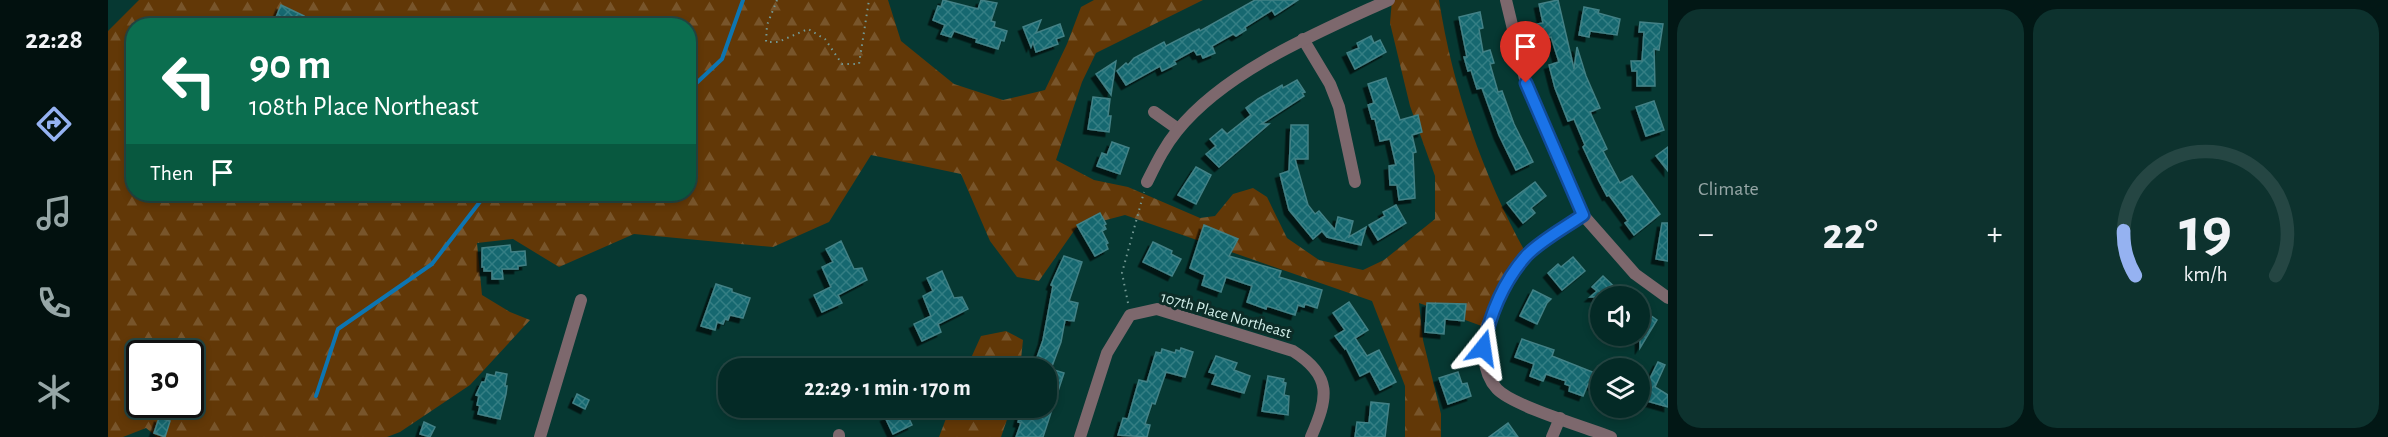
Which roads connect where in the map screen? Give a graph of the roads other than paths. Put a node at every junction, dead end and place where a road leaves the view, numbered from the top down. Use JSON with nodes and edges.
{"nodes":[{"id":1,"x":1389,"y":0,"type":"edge"},
{"id":2,"x":1506,"y":0,"type":"edge"},
{"id":3,"x":1303,"y":39,"type":"junction"},
{"id":4,"x":1154,"y":112,"type":"dead end"},
{"id":5,"x":1178,"y":129,"type":"junction"},
{"id":6,"x":1147,"y":182,"type":"road end"},
{"id":7,"x":1355,"y":182,"type":"dead end"},
{"id":8,"x":1583,"y":215,"type":"junction"},
{"id":9,"x":1668,"y":298,"type":"edge"},
{"id":10,"x":581,"y":300,"type":"dead end"},
{"id":11,"x":1560,"y":418,"type":"junction"},
{"id":12,"x":540,"y":437,"type":"edge"},
{"id":13,"x":1080,"y":437,"type":"edge"},
{"id":14,"x":1311,"y":437,"type":"edge"},
{"id":15,"x":1552,"y":437,"type":"edge"},
{"id":16,"x":1611,"y":437,"type":"edge"}],
"edges":[{"from":1,"to":3,"type":"street"},
{"from":2,"to":8,"type":"street"},
{"from":3,"to":5,"type":"street"},
{"from":3,"to":7,"type":"street"},
{"from":4,"to":5,"type":"street"},
{"from":5,"to":6,"type":"street"},
{"from":8,"to":9,"type":"street"},
{"from":8,"to":11,"type":"street"},
{"from":10,"to":12,"type":"street"},
{"from":11,"to":15,"type":"street"},
{"from":11,"to":16,"type":"street"},
{"from":13,"to":14,"type":"street","name":"107th Place Northeast"}]}
